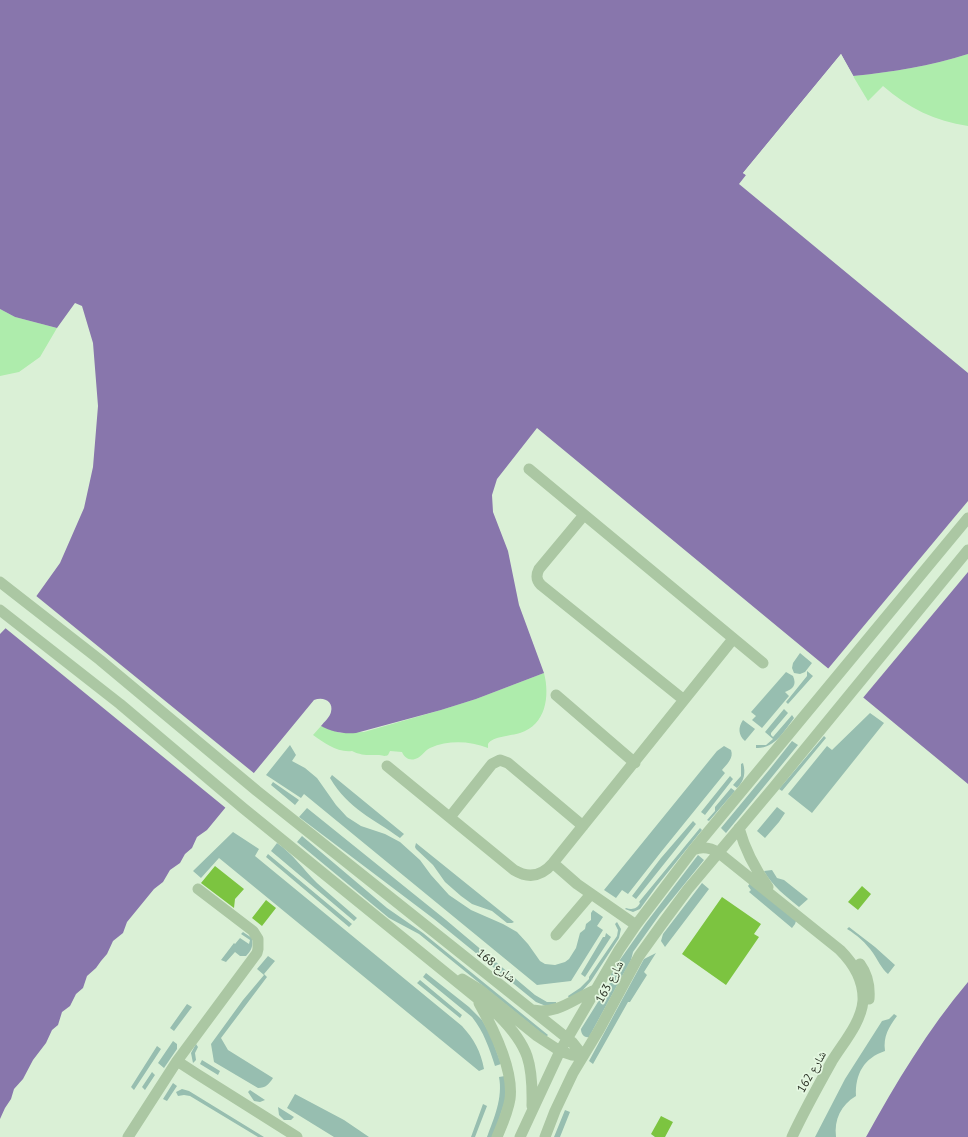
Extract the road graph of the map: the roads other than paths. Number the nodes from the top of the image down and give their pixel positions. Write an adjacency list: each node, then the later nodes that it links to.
1 (529, 469): 2 (street)
2 (584, 515): 7 (street); 10 (street)
3 (968, 518): 16 (street, شارع 163)
4 (968, 550): 15 (street, شارع 163)
5 (0, 583): 27 (street, شارع 168)
6 (0, 610): 24 (street)
7 (733, 639): 8 (street); 10 (street)
8 (762, 663)
9 (556, 695): 11 (street)
10 (684, 700): 11 (street)
11 (635, 763): 14 (street)
12 (387, 766): 13 (street)
13 (450, 817): 14 (street); 18 (street)
14 (583, 826): 18 (street)
15 (739, 828): 17 (street, شارع 163); 21 (street, شارع 162)
16 (693, 850): 17 (street, شارع 162); 22 (street, شارع 163)
17 (719, 853): 21 (street, شارع 162); 30 (street, شارع 163)
18 (553, 864): 20 (street)
19 (198, 889): 31 (street)
20 (591, 894): 22 (street); 23 (street)
21 (777, 899): 38 (street, شارع 162)
22 (636, 925): 25 (street, شارع 163)
23 (556, 936)
24 (440, 969): 26 (street); 29 (street)
25 (595, 990): 27 (street, شارع 163); 28 (street, شارع 163)
26 (477, 999): 32 (street); 35 (street)
27 (531, 1010): 28 (street, شارع 168)
28 (567, 1038): 29 (street, شارع 163); 30 (street, شارع 168)
29 (560, 1051): 30 (street); 32 (street, شارع 163)
30 (583, 1056): 37 (street, شارع 163)
31 (177, 1061): 33 (street); 34 (street)
32 (532, 1109): 36 (street, شارع 163)
33 (128, 1137)
34 (298, 1137)
35 (497, 1137)
36 (520, 1137)
37 (545, 1137)
38 (792, 1137)

